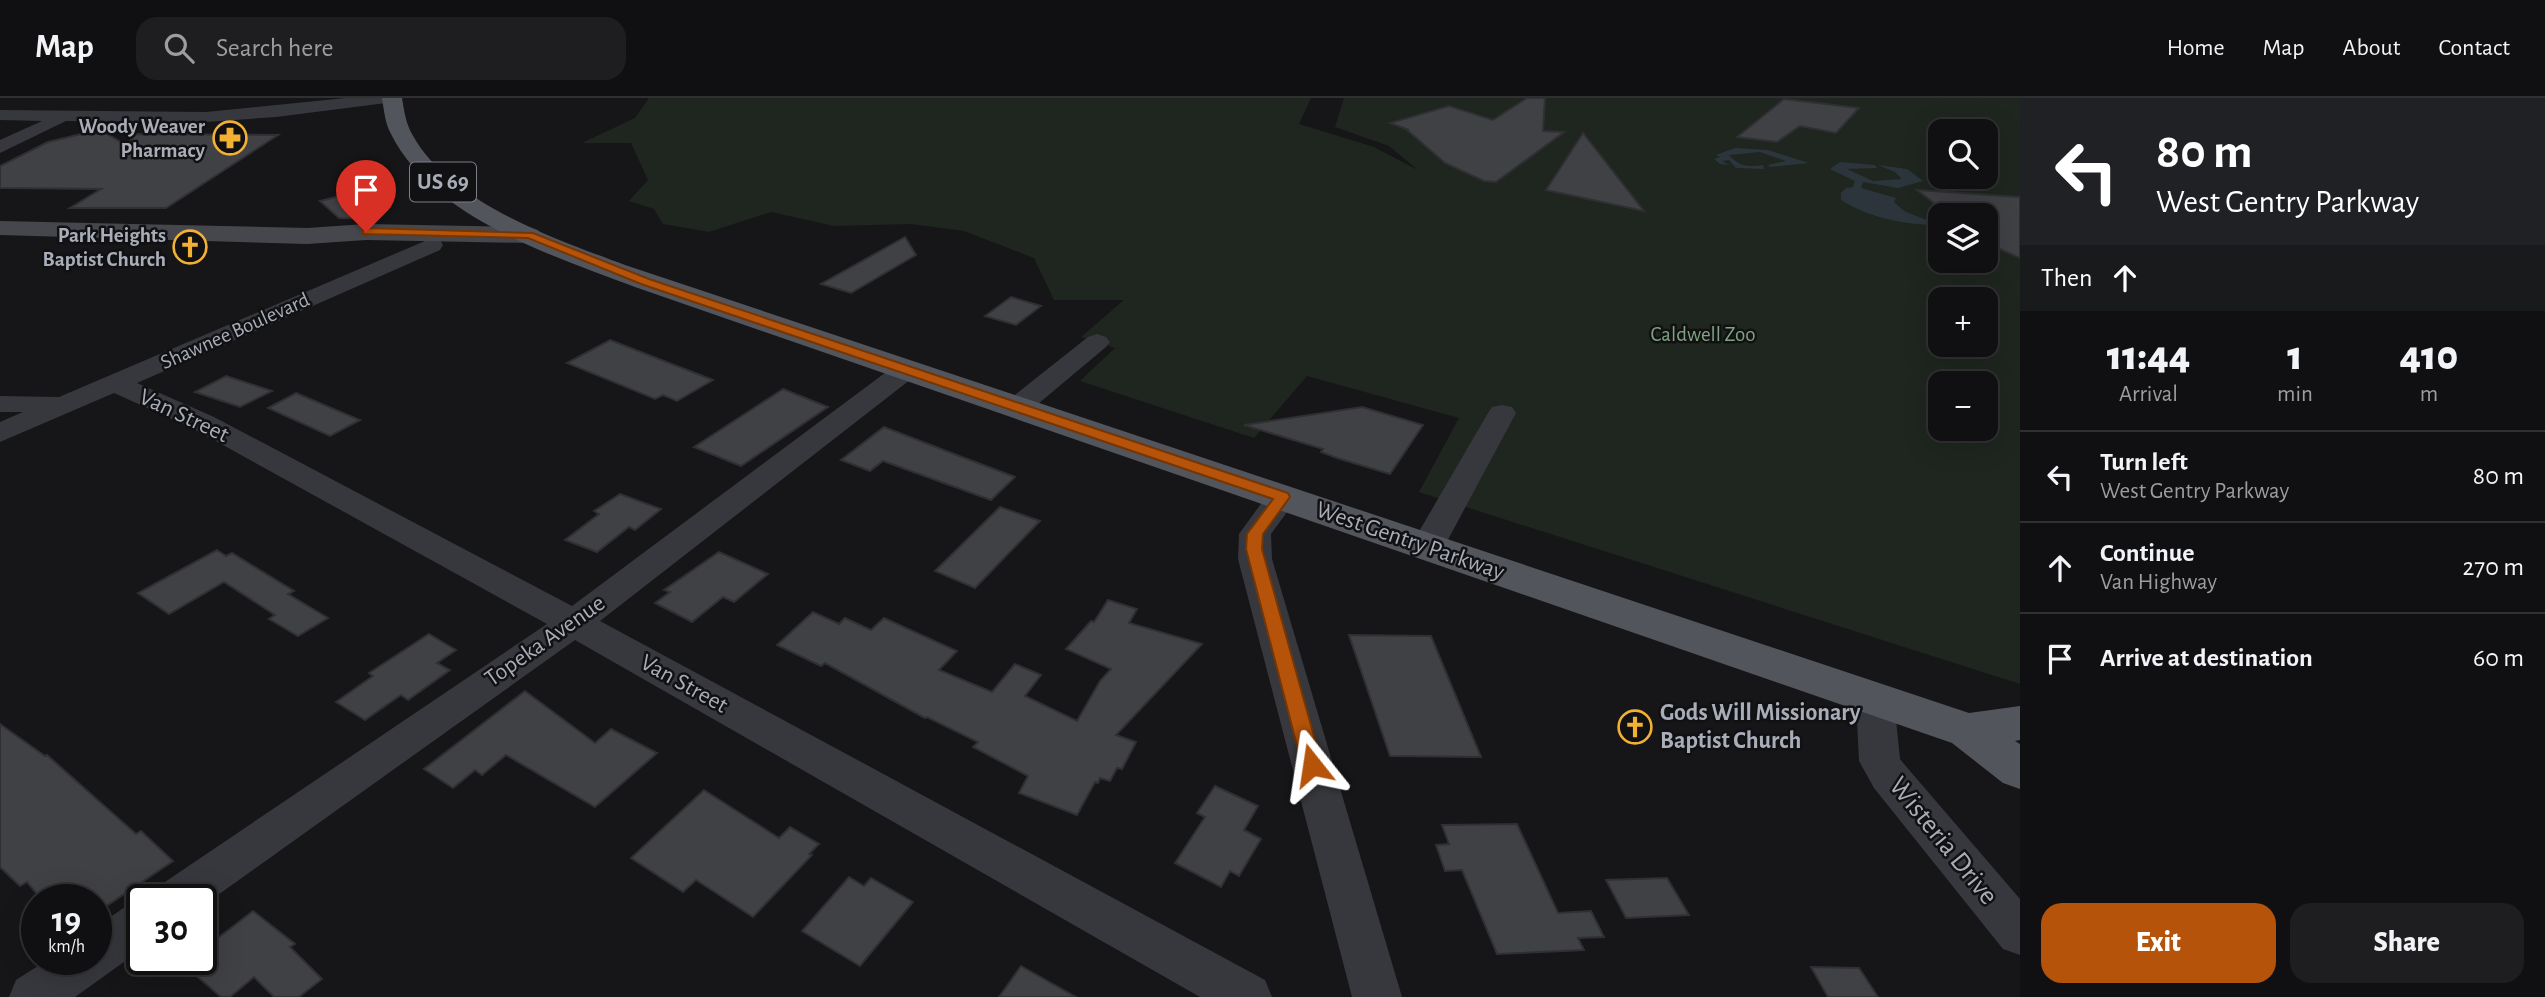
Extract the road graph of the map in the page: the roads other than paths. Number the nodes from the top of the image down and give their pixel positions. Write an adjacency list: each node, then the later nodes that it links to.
1 (104, 98): 5 (street)
2 (386, 98): 5 (street)
3 (392, 98): 9 (main road, West Gentry Parkway / US 69)
4 (0, 115): 5 (street)
5 (65, 116): 6 (street)
6 (0, 147)
7 (0, 229): 8 (main road)
8 (332, 236): 9 (main road); 10 (main road)
9 (543, 242): 10 (main road); 12 (main road, West Gentry Parkway / US 69)
10 (432, 245): 13 (street, Shawnee Boulevard)
11 (1097, 342): 16 (street)
12 (906, 370): 16 (main road, West Gentry Parkway / US 69); 21 (street, Topeka Avenue)
13 (114, 383): 15 (street, Shawnee Boulevard); 21 (street, Van Street)
14 (0, 404): 15 (street)
15 (66, 404): 18 (street, Shawnee Boulevard)
16 (1016, 408): 19 (main road, West Gentry Parkway / US 69)
17 (1502, 413): 20 (street)
18 (0, 433)
19 (1282, 497): 20 (main road, West Gentry Parkway / US 69); 31 (street)
20 (1427, 547): 22 (main road, West Gentry Parkway / US 69)
21 (574, 623): 26 (street, Topeka Avenue); 30 (street, Van Street)
22 (1875, 700): 24 (main road, West Gentry Parkway / US 69); 27 (street, Wisteria Drive)
23 (2020, 723): 24 (main road, West Gentry Parkway / US 69)
24 (1968, 731): 25 (main road, West Gentry Parkway / US 69)
25 (2020, 770)
26 (198, 884)
27 (2020, 934)
28 (66, 975): 29 (street)
29 (34, 997)
30 (1247, 997)
31 (1377, 997)

